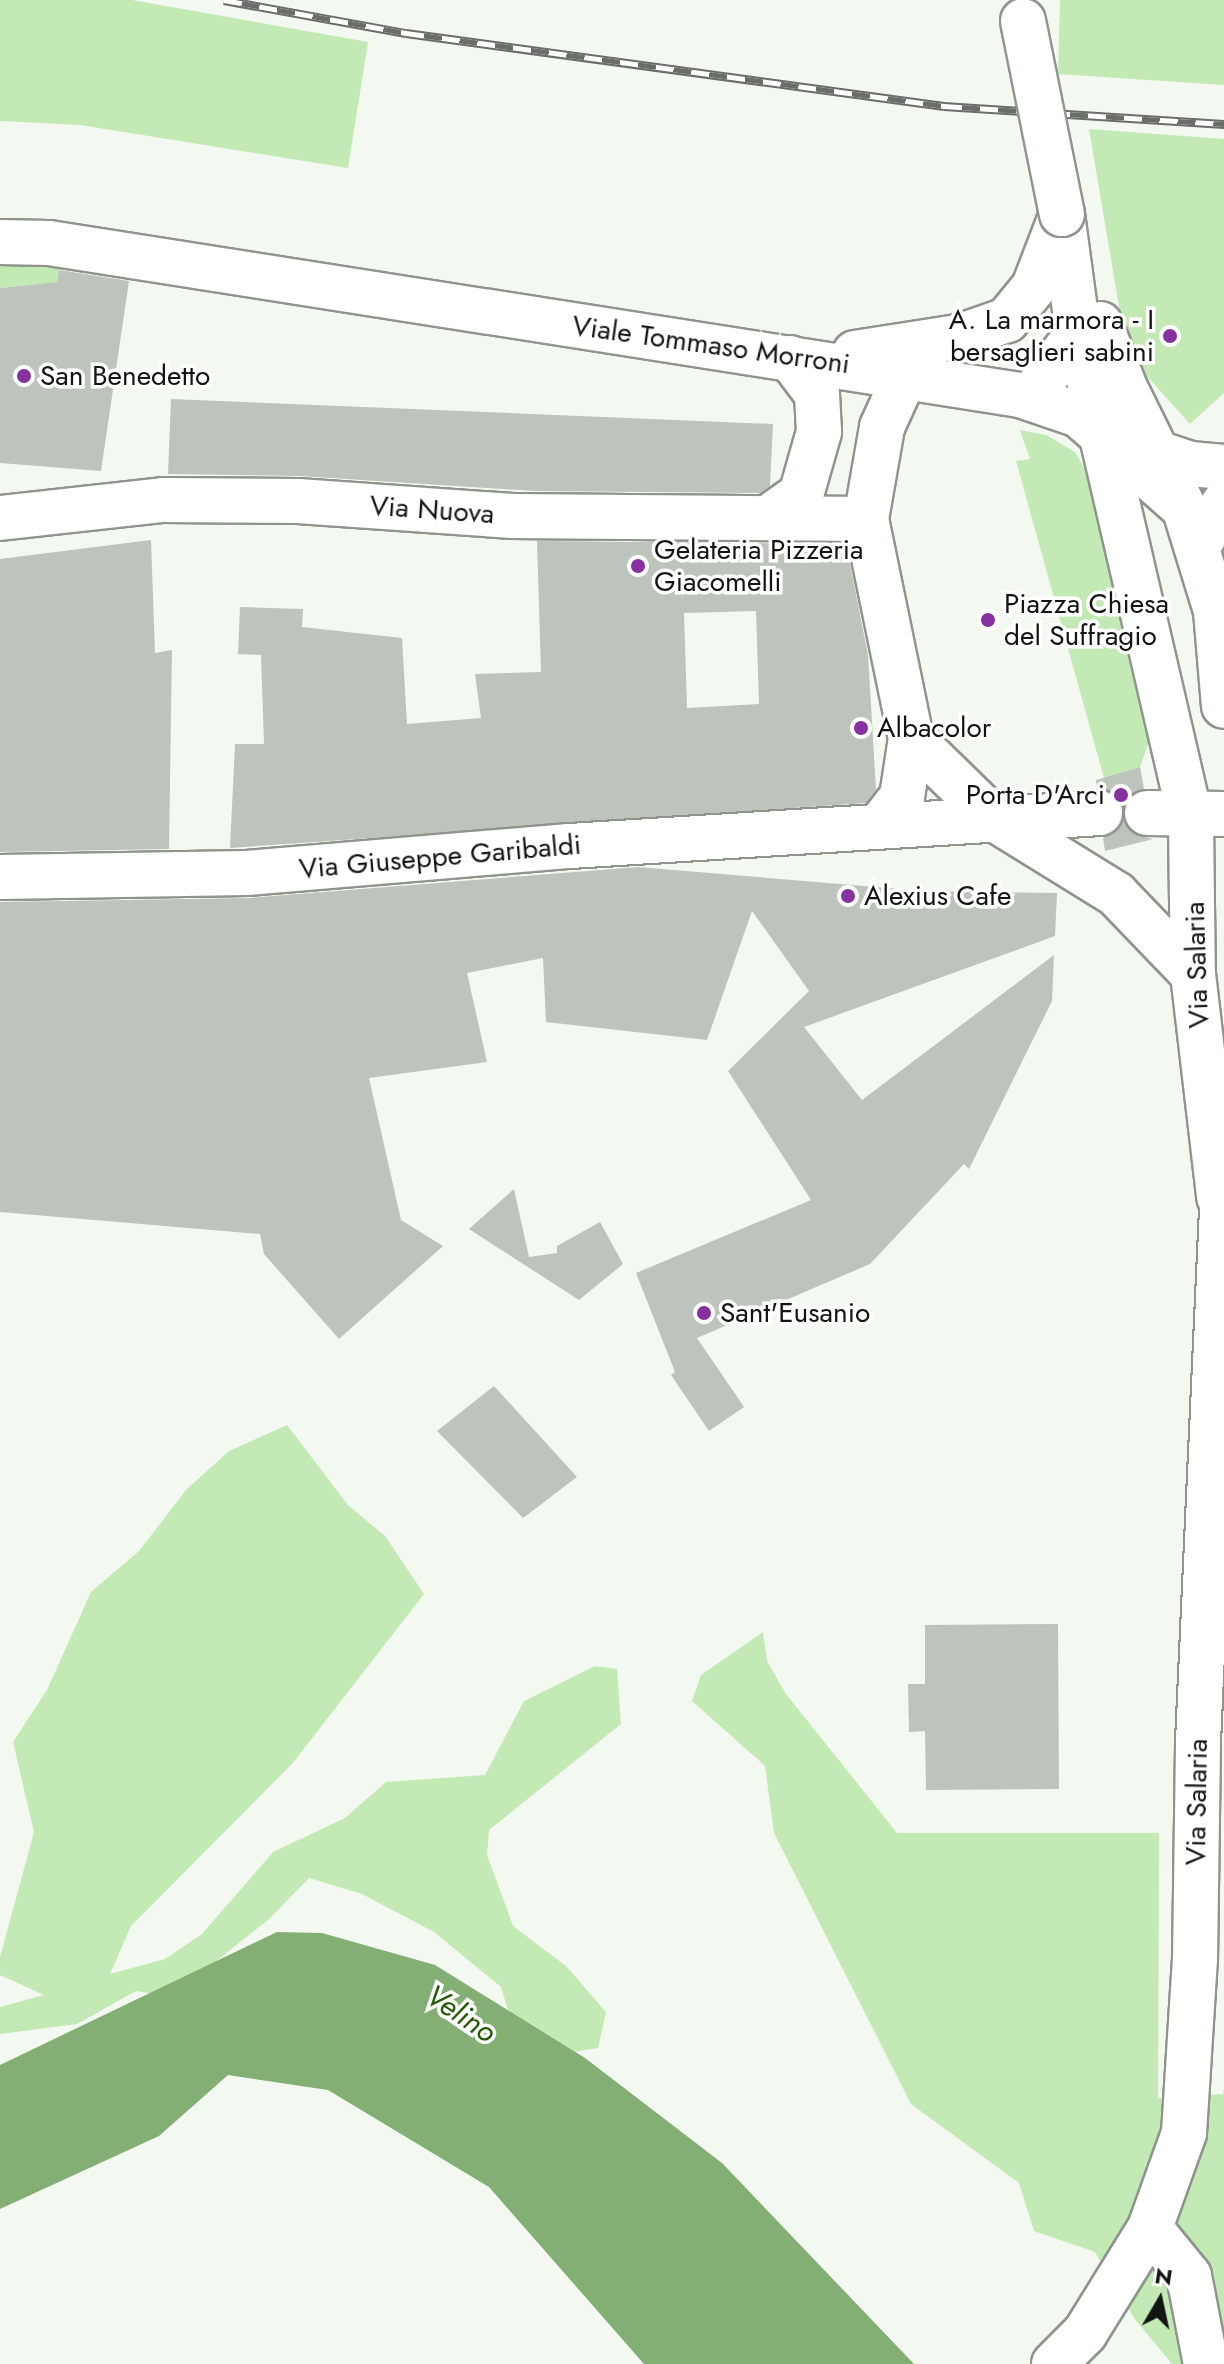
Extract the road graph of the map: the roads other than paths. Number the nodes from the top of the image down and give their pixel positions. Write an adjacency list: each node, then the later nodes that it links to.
1 (1022, 7): 2 (street, bridge)
2 (1062, 214): 4 (street, Via Salaria); 5 (street); 9 (street)
3 (0, 242): 5 (street, Viale Tommaso Morroni)
4 (1078, 333): 7 (street); 8 (street, Via Salaria)
5 (802, 359): 6 (street, Viale Tommaso Morroni); 11 (street)
6 (906, 374): 7 (street, Viale Tommaso Morroni); 13 (street)
7 (1030, 398): 8 (street, Viale Tommaso Morroni)
8 (1102, 435): 14 (street, Viale Tommaso Morroni); 19 (street, Via Salaria)
9 (1157, 453): 10 (street); 14 (street)
10 (1224, 467)
11 (769, 517): 12 (street, Via Nuova); 13 (street, Via Nuova)
12 (0, 518)
13 (866, 519): 16 (street)
14 (1202, 520): 15 (street)
15 (1223, 687)
16 (911, 738): 20 (street); 21 (street)
17 (1100, 813): 20 (street, Via Giuseppe Garibaldi)
18 (1147, 813): 19 (street)
19 (1213, 815): 23 (street, Via Salaria)
20 (993, 818): 21 (street, Via Giuseppe Garibaldi); 23 (street)
21 (880, 825): 22 (street, Via Giuseppe Garibaldi)
22 (0, 877)
23 (1193, 974): 24 (street, Via Salaria)
24 (1222, 1185): 25 (street, Via Salaria)
25 (1150, 2228): 26 (street, Via Salaria); 27 (street)
26 (1054, 2364)
27 (1206, 2364)

